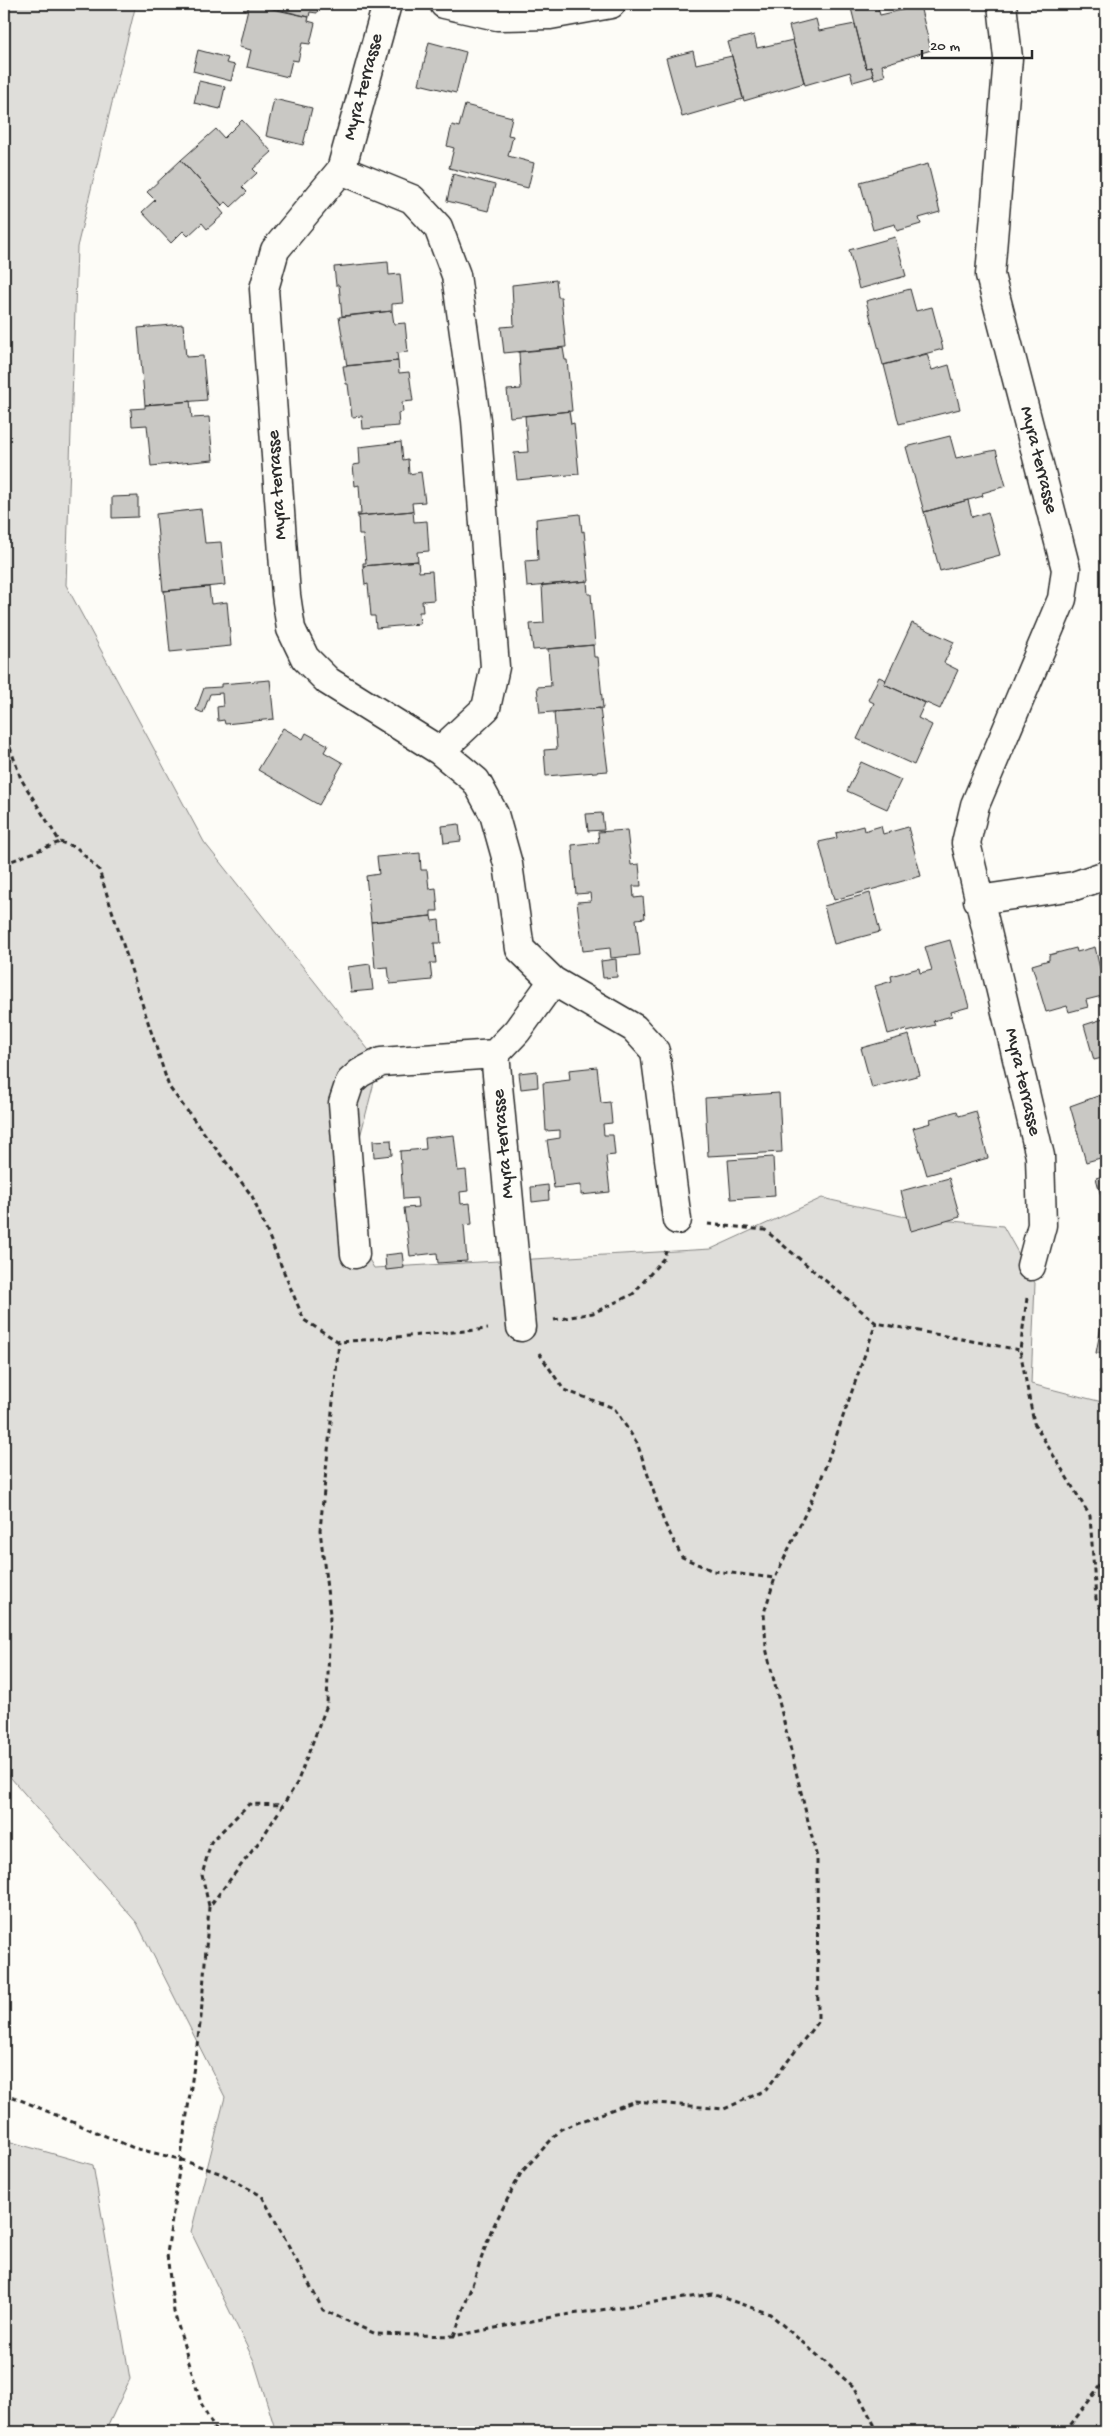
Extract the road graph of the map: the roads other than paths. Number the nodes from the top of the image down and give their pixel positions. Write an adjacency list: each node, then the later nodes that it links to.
1 (387, 4): 5 (street, Myra terrasse)
2 (444, 4): 3 (street)
3 (611, 4)
4 (1002, 4): 8 (street, Myra terrasse)
5 (341, 170): 6 (street); 6 (street, Myra terrasse)
6 (440, 751): 9 (street, Myra terrasse)
7 (1106, 875): 8 (street)
8 (978, 900): 13 (street, Myra terrasse)
9 (553, 981): 10 (street); 11 (street, Myra terrasse)
10 (495, 1054): 12 (street); 14 (street, Myra terrasse)
11 (677, 1220)
12 (355, 1254)
13 (1031, 1266)
14 (521, 1327)

